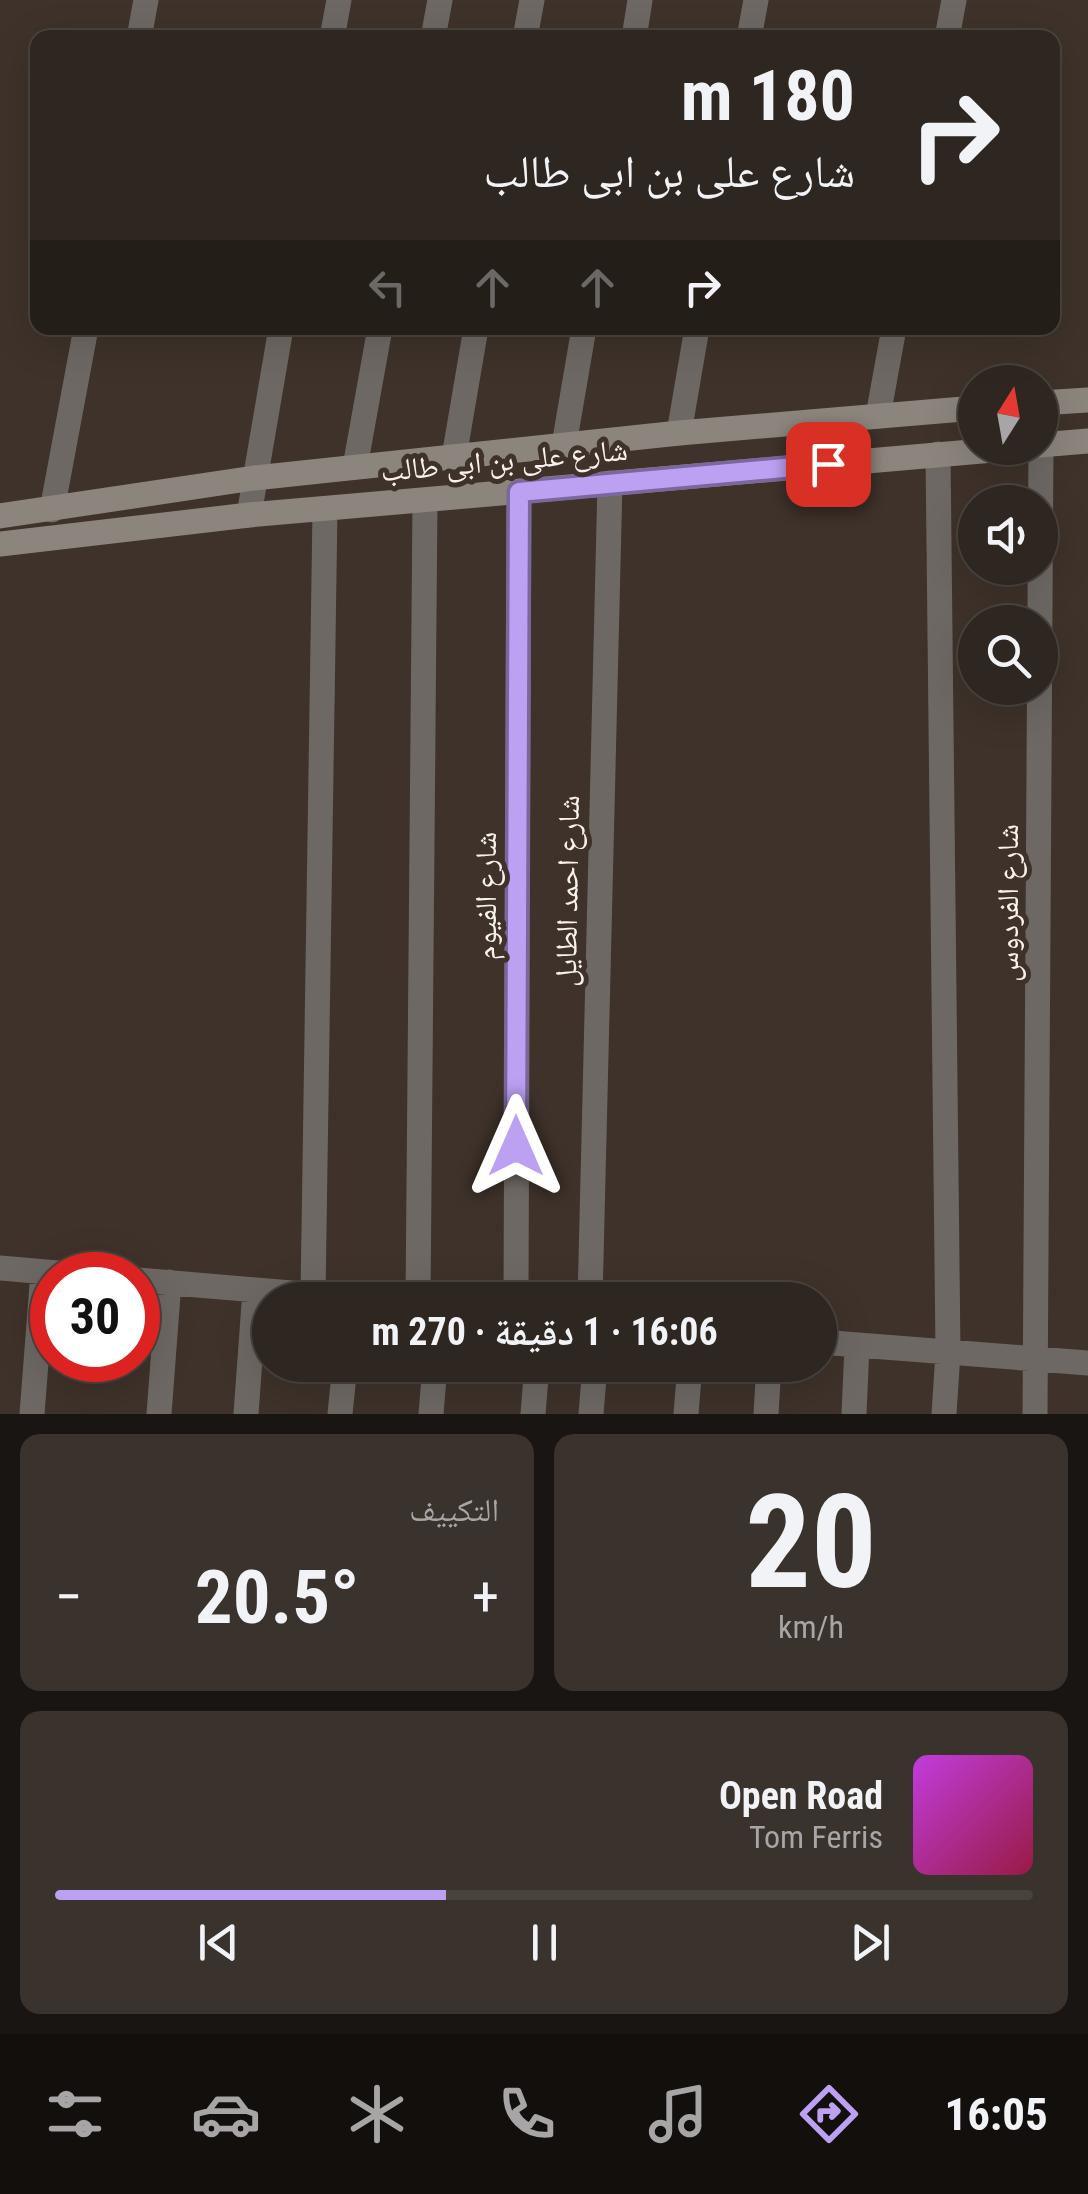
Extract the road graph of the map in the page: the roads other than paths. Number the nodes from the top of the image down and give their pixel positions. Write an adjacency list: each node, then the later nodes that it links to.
1 (146, 0): 8 (street)
2 (339, 0): 9 (street)
3 (440, 0): 10 (street)
4 (532, 0): 11 (street)
5 (640, 0): 12 (street)
6 (756, 0): 13 (street)
7 (954, 0): 14 (street)
8 (140, 30)
9 (333, 30)
10 (435, 30)
11 (526, 30)
12 (635, 30)
13 (750, 30)
14 (948, 30)
15 (85, 335): 39 (street)
16 (280, 335): 35 (street)
17 (379, 335): 34 (street)
18 (475, 335): 32 (street)
19 (583, 335): 29 (street)
20 (696, 335): 26 (street)
21 (893, 335): 25 (street)
22 (1088, 400): 23 (street)
23 (1058, 402)
24 (958, 409): 25 (street, شارع على بن ابى طالب)
25 (878, 416): 26 (street, شارع على بن ابى طالب)
26 (678, 433): 29 (street, شارع على بن ابى طالب)
27 (1088, 441): 28 (street)
28 (1058, 444)
29 (564, 445): 32 (street, شارع على بن ابى طالب)
30 (958, 452): 31 (street, شارع على بن ابى طالب)
31 (938, 454): 36 (street, شارع على بن ابى طالب); 56 (street)
32 (454, 457): 34 (street, شارع على بن ابى طالب)
33 (1041, 465): 57 (street, شارع الفردوس)
34 (355, 467): 35 (street, شارع على بن ابى طالب)
35 (254, 478): 39 (street, شارع على بن ابى طالب); 41 (street)
36 (610, 483): 37 (street, شارع على بن ابى طالب); 51 (street, شارع احمد الطايل)
37 (519, 492): 38 (street, شارع على بن ابى طالب); 50 (street, شارع الفيوم)
38 (425, 501): 40 (street, شارع على بن ابى طالب); 49 (street)
39 (52, 510): 42 (street, شارع على بن ابى طالب)
40 (325, 510): 41 (street, شارع على بن ابى طالب); 48 (street)
41 (249, 515): 43 (street, شارع على بن ابى طالب)
42 (0, 516)
43 (0, 544)
44 (0, 1268): 45 (street)
45 (30, 1271)
46 (160, 1281): 47 (street)
47 (169, 1282): 52 (street); 67 (street)
48 (314, 1282)
49 (418, 1282)
50 (516, 1282)
51 (590, 1282)
52 (252, 1290)
53 (252, 1331): 68 (street)
54 (837, 1343): 55 (street)
55 (857, 1345): 56 (street); 75 (street)
56 (948, 1353): 57 (street); 76 (street)
57 (1038, 1360): 58 (street); 77 (street, شارع الفردوس)
58 (1088, 1362)
59 (34, 1382): 66 (street)
60 (343, 1382): 69 (street)
61 (434, 1382): 70 (street)
62 (536, 1382): 71 (street)
63 (594, 1382): 72 (street)
64 (689, 1382): 73 (street)
65 (769, 1382): 74 (street)
66 (32, 1414)
67 (159, 1414)
68 (246, 1414)
69 (340, 1414)
70 (431, 1414)
71 (532, 1414)
72 (591, 1414)
73 (686, 1414)
74 (766, 1414)
75 (854, 1414)
76 (944, 1414)
77 (1035, 1414)

